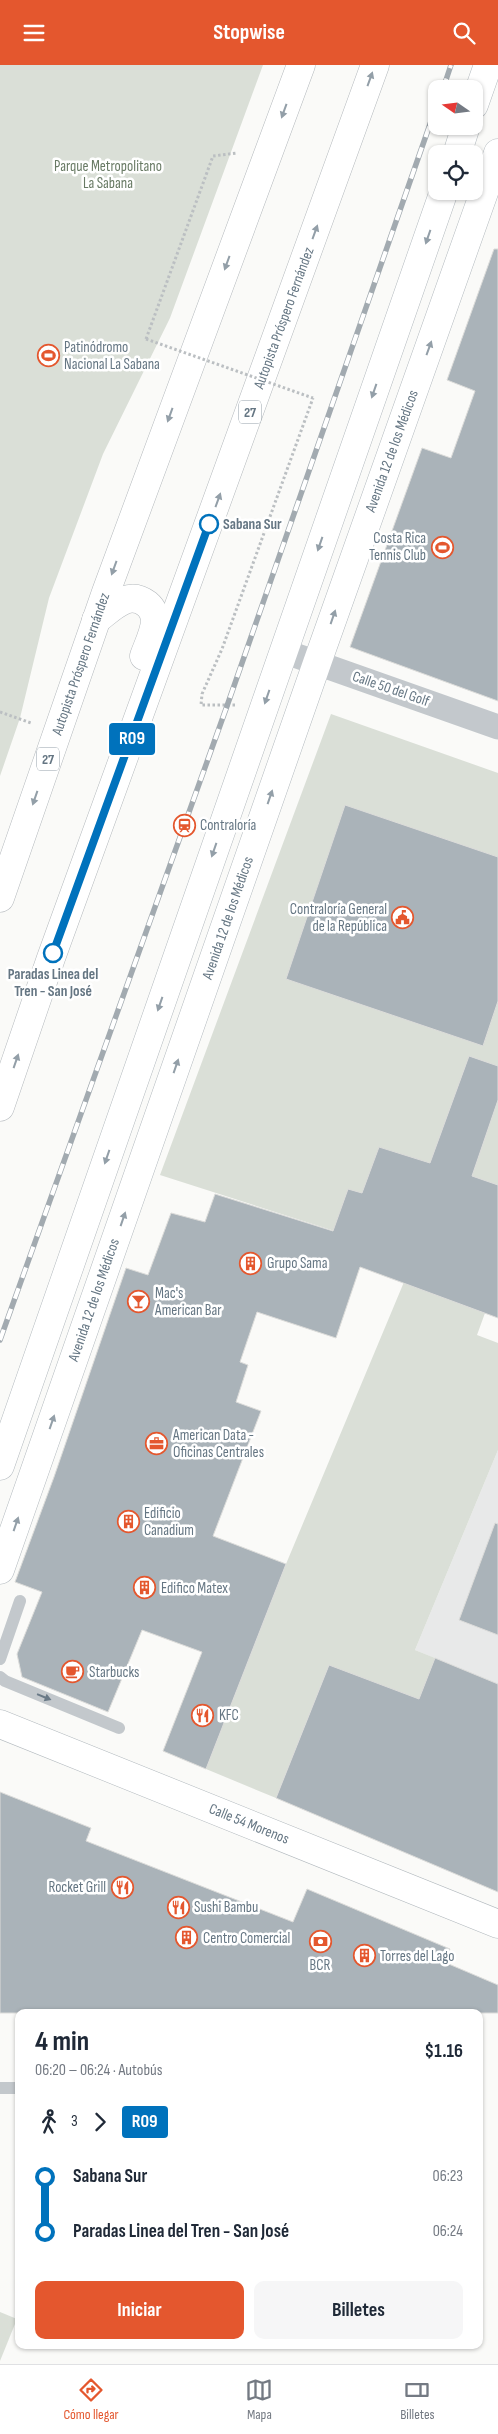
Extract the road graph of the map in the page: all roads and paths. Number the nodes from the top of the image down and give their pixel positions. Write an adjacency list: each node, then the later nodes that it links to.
1 (301, 65): 8 (main road, Autopista Próspero Fernández / 27, one-way to 8)
2 (375, 65): 15 (main road, Autopista Próspero Fernández / 27, one-way to 2)
3 (488, 65): 4 (main road)
4 (483, 80)
5 (237, 153): 11 (path, bridge)
6 (498, 153): 10 (main road, Avenida 12 de los Médicos, one-way to 6)
7 (441, 200): 9 (main road, one-way to 9)
8 (96, 619): 15 (main road); 16 (main road, Autopista Próspero Fernández / 27, one-way to 16)
9 (283, 651): 10 (street, Calle 50 del Golf); 11 (main road, one-way to 11)
10 (317, 663): 14 (street, Calle 50 del Golf); 19 (main road, Avenida 12 de los Médicos, one-way to 10)
11 (265, 702): 18 (main road, one-way to 18)
12 (0, 712): 13 (path)
13 (31, 723)
14 (498, 727)
15 (124, 760): 17 (main road, Autopista Próspero Fernández / 27, one-way to 15)
16 (0, 898)
17 (0, 1107)
18 (0, 1466)
19 (0, 1570)
20 (20, 1601): 21 (lane)
21 (0, 1659)
22 (0, 1677): 24 (lane, one-way to 24)
23 (0, 1725): 25 (main road, Calle 54 Morenos)
24 (119, 1728)
25 (498, 1924)
26 (0, 2089): 27 (lane)
27 (15, 2089)

